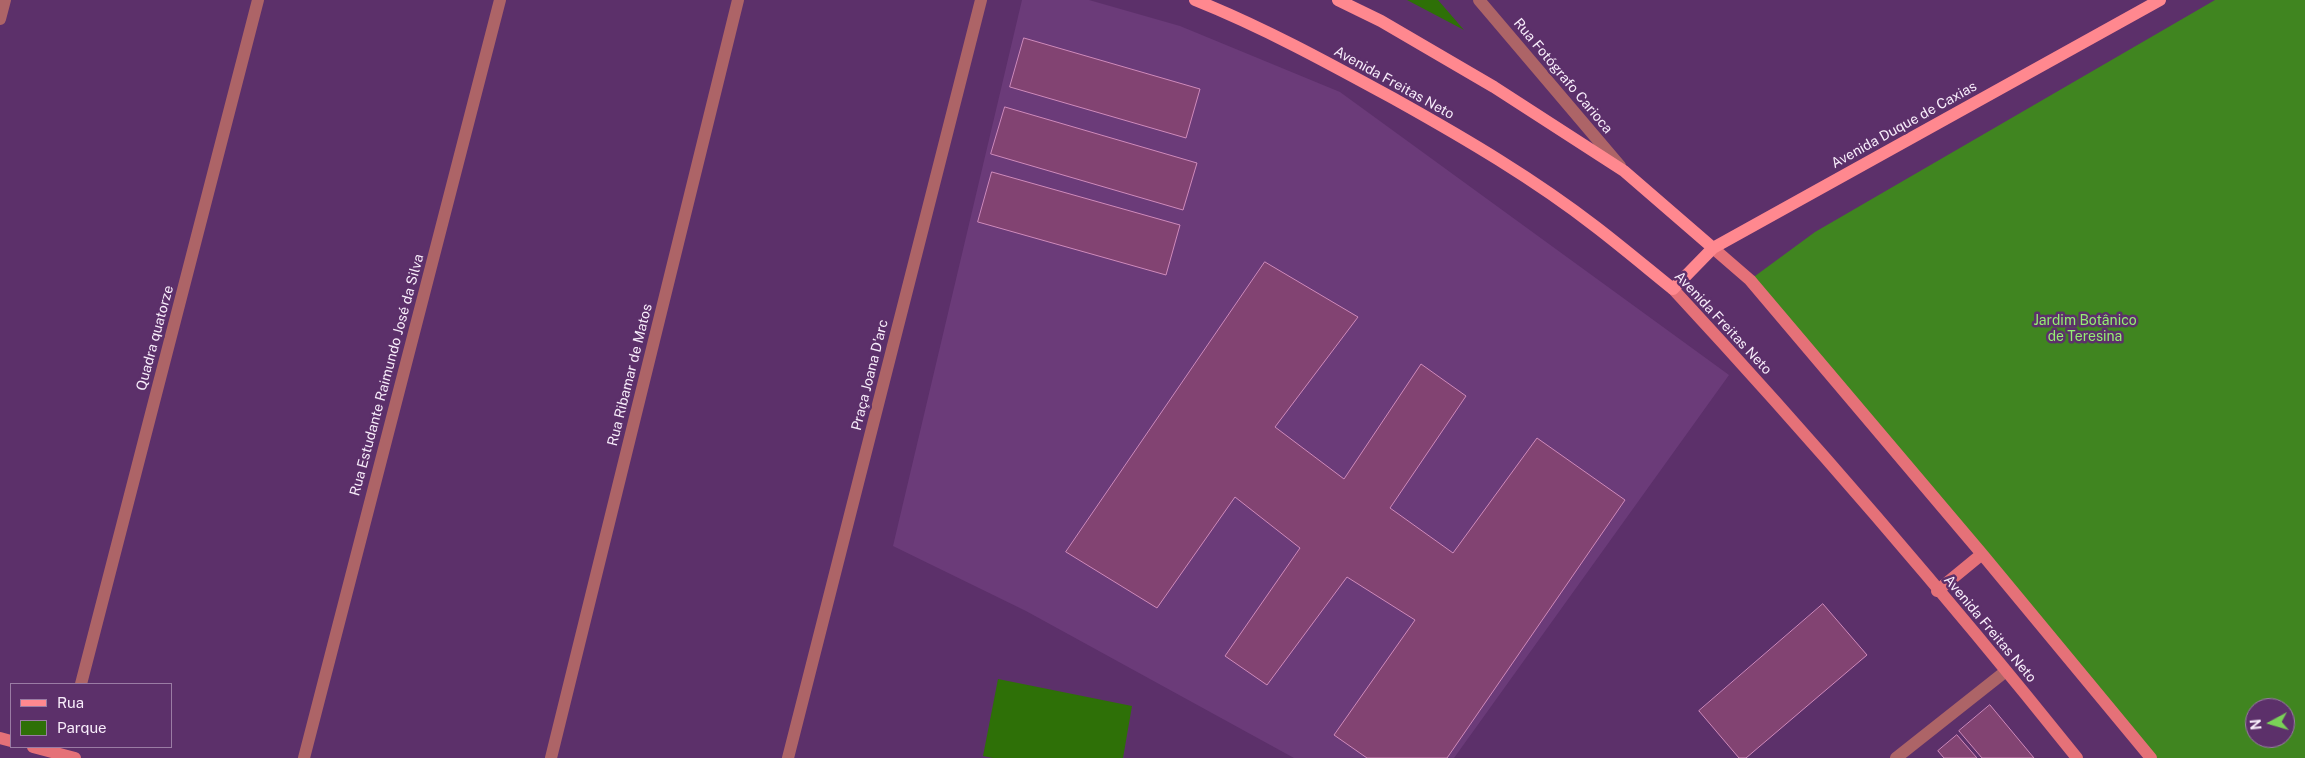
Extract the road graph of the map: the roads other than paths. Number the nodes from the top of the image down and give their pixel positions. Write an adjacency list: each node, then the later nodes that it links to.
1 (5, 0): 10 (street)
2 (258, 0): 17 (street, Quadra quatorze)
3 (500, 0): 20 (street, Rua Estudante Raimundo José da Silva)
4 (738, 0): 21 (street, Rua Ribamar de Matos)
5 (981, 0): 22 (street, Praça Joana D'arc)
6 (1194, 0): 13 (main road, Avenida Freitas Neto)
7 (1338, 0): 11 (main road)
8 (1479, 0): 11 (street, Rua Fotógrafo Carioca)
9 (2160, 0): 12 (main road, Avenida Duque de Caxias)
10 (0, 20)
11 (1624, 171): 12 (main road)
12 (1712, 248): 13 (main road, Avenida Duque de Caxias); 14 (main road)
13 (1673, 289): 15 (main road, Avenida Freitas Neto)
14 (1982, 554): 15 (main road); 25 (main road)
15 (1938, 591): 16 (main road, Avenida Freitas Neto)
16 (2006, 671): 23 (street); 24 (main road, Avenida Freitas Neto)
17 (81, 683)
18 (38, 748): 19 (main road)
19 (66, 754)
20 (304, 758)
21 (551, 758)
22 (788, 758)
23 (1896, 758)
24 (2077, 758)
25 (2151, 758)

